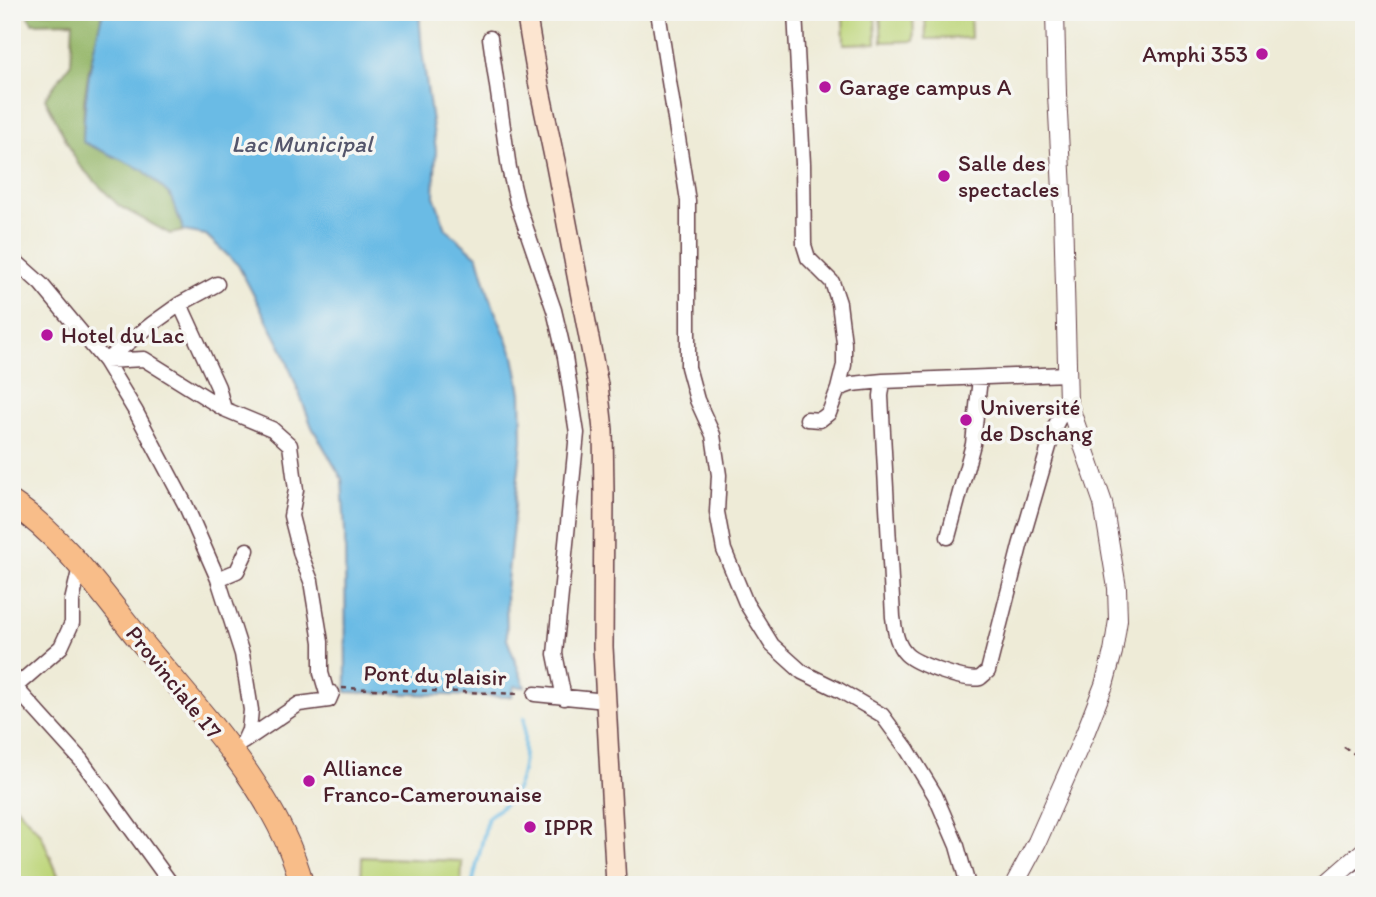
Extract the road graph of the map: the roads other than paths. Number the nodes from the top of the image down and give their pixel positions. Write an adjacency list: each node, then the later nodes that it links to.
1 (526, 12): 24 (main road)
2 (658, 12): 31 (street)
3 (795, 12): 13 (street)
4 (1055, 12): 10 (street)
5 (490, 38): 23 (street)
6 (12, 258): 9 (street)
7 (217, 284): 8 (street)
8 (180, 304): 9 (street); 15 (street)
9 (106, 361): 15 (street); 21 (street)
10 (1068, 374): 11 (street); 14 (street)
11 (980, 377): 12 (street); 18 (street)
12 (883, 381): 13 (street); 14 (street)
13 (838, 389): 16 (street)
14 (1068, 402): 32 (street)
15 (224, 409): 25 (street)
16 (807, 418)
17 (12, 503): 20 (main road, Provinciale 17)
18 (948, 537)
19 (247, 550): 21 (street)
20 (80, 567): 25 (main road, Provinciale 17); 28 (street)
21 (218, 579): 25 (street)
22 (535, 694): 23 (street)
23 (564, 698): 24 (street)
24 (606, 701): 30 (main road)
25 (237, 746): 29 (main road, Provinciale 17)
26 (1364, 851): 33 (street)
27 (1364, 877): 34 (street)
28 (172, 885)
29 (302, 885)
30 (616, 885)
31 (968, 885)
32 (1014, 885)
33 (1325, 885)
34 (1353, 885)

